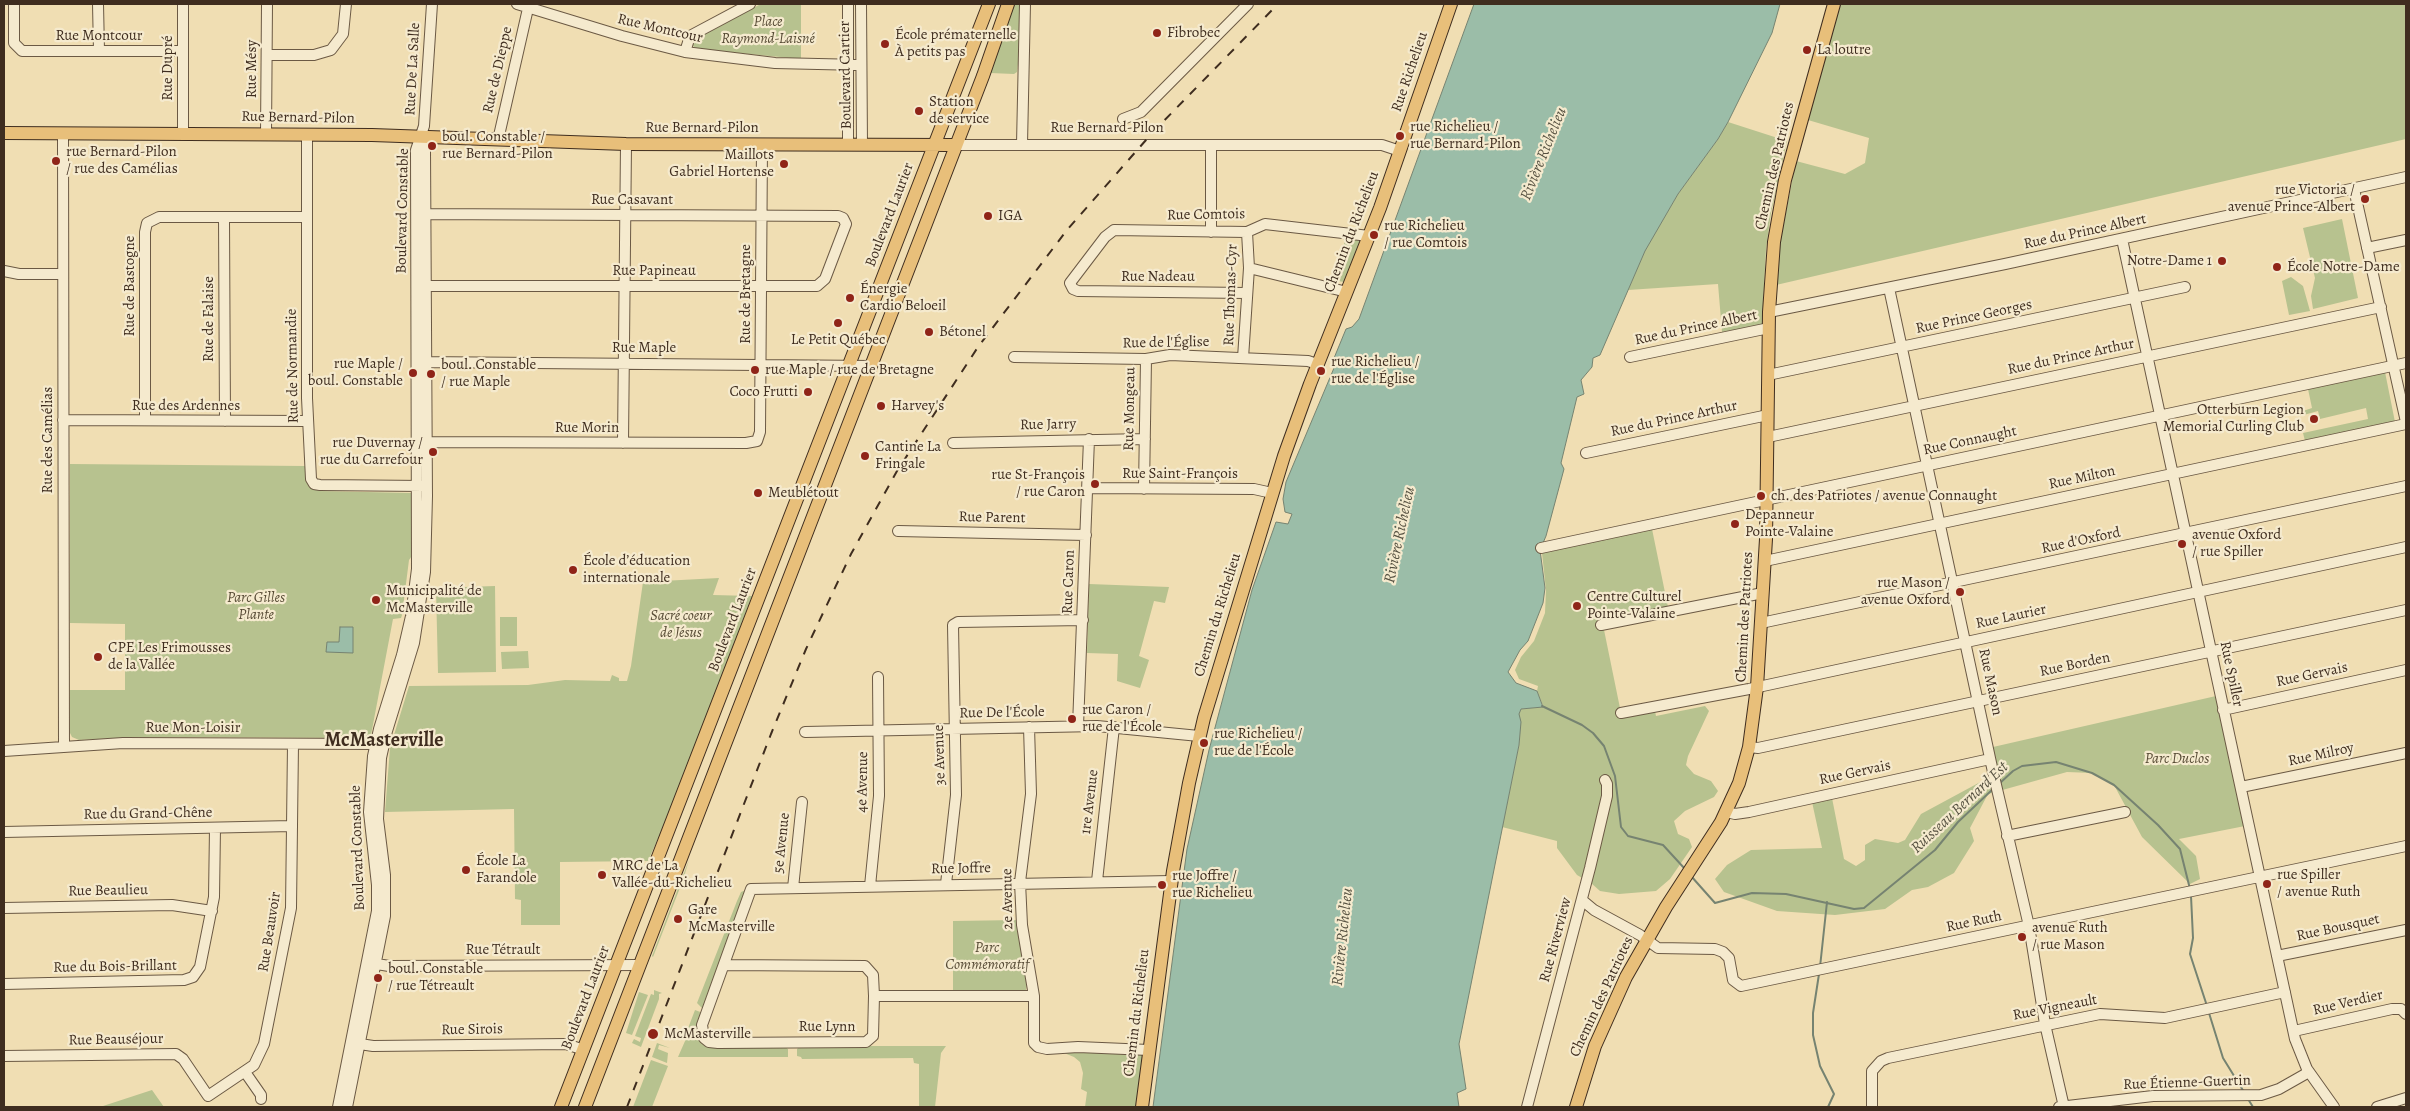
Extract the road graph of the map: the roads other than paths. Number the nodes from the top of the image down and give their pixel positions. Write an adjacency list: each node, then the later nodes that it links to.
1 (14, 4): 18 (street, Rue Montcour)
2 (98, 4): 18 (street)
3 (183, 4): 19 (street, Rue Dupré)
4 (267, 4): 21 (street, Rue Mésy)
5 (346, 4): 21 (street)
6 (432, 4): 30 (street, Rue De La Salle)
7 (517, 4): 17 (street, Rue Montcour)
8 (750, 4): 20 (street)
9 (848, 4): 22 (street, Boulevard Cartier)
10 (861, 4): 23 (street, Boulevard Cartier)
11 (989, 4): 37 (main road, Boulevard Laurier)
12 (1008, 4): 38 (main road)
13 (1025, 4): 33 (street)
14 (1248, 4): 24 (street)
15 (1451, 4): 40 (main road, Rue Richelieu)
16 (1834, 4): 68 (main road, Chemin des Patriotes)
17 (529, 5): 20 (street, Rue Montcour); 31 (street, Rue de Dieppe)
18 (98, 51): 19 (street, Rue Montcour)
19 (183, 51): 27 (street, Rue Dupré)
20 (685, 52): 22 (street, Rue Montcour)
21 (267, 55): 28 (street, Rue Mésy)
22 (848, 65): 23 (street, Rue Montcour); 35 (street, Boulevard Cartier)
23 (861, 66): 36 (street, Boulevard Cartier)
24 (1123, 119)
25 (4, 133): 26 (main road, Rue Bernard-Pilon)
26 (63, 133): 27 (main road, Rue Bernard-Pilon); 57 (street, Rue des Camélias)
27 (183, 133): 28 (main road, Rue Bernard-Pilon)
28 (266, 134): 29 (main road, Rue Bernard-Pilon)
29 (307, 134): 30 (main road, Rue Bernard-Pilon); 47 (street, Rue de Normandie)
30 (422, 136): 31 (main road, Rue Bernard-Pilon); 43 (street, Boulevard Constable)
31 (498, 140): 32 (main road, Rue Bernard-Pilon)
32 (626, 144): 34 (main road, Rue Bernard-Pilon); 44 (street)
33 (1022, 144): 38 (street, Rue Bernard-Pilon); 39 (street, Rue Bernard-Pilon)
34 (762, 145): 35 (main road, Rue Bernard-Pilon); 45 (street, Rue de Bretagne)
35 (848, 145): 36 (main road, Rue Bernard-Pilon)
36 (862, 145): 37 (main road, Rue Bernard-Pilon)
37 (935, 145): 38 (main road, Rue Bernard-Pilon); 81 (main road, Boulevard Laurier)
38 (955, 145): 82 (main road)
39 (1211, 145): 40 (street, Rue Bernard-Pilon); 49 (street)
40 (1400, 151): 51 (main road, Chemin du Richelieu)
41 (2406, 177): 42 (street, Rue du Prince Albert)
42 (2354, 189): 52 (street, Rue du Prince Albert); 54 (street)
43 (421, 214): 44 (street, Rue Casavant); 58 (street, Boulevard Constable)
44 (625, 215): 45 (street, Rue Casavant); 59 (street)
45 (762, 216): 48 (street, Rue Casavant); 60 (street, Rue de Bretagne)
46 (224, 217): 47 (street, Rue de Bastogne); 89 (street, Rue de Bastogne); 90 (street, Rue de Falaise)
47 (306, 218): 91 (street, Rue de Normandie)
48 (845, 220): 60 (street, Rue Papineau)
49 (1212, 232): 50 (street, Rue Comtois); 61 (street, Rue Comtois)
50 (1247, 232): 51 (street, Rue Comtois); 55 (street, Rue Thomas-Cyr)
51 (1369, 236): 64 (main road, Chemin du Richelieu)
52 (2122, 239): 63 (street, Rue du Prince Albert); 66 (street, Rue Spiller)
53 (2406, 240): 54 (street)
54 (2367, 248): 67 (street)
55 (1249, 268): 64 (street); 65 (street, Rue Thomas-Cyr)
56 (4, 271): 57 (street)
57 (63, 274): 88 (street, Rue des Camélias)
58 (421, 286): 59 (street, Rue Papineau); 76 (street, Boulevard Constable)
59 (625, 286): 60 (street, Rue Papineau); 77 (street)
60 (761, 286): 79 (street, Rue de Bretagne)
61 (1071, 287): 65 (street, Rue Nadeau)
62 (2185, 287): 66 (street, Rue Prince Georges)
63 (1889, 288): 68 (street, Rue du Prince Albert); 70 (street, Rue Mason)
64 (1347, 292): 80 (main road, Chemin du Richelieu)
65 (1246, 293): 74 (street, Rue Thomas-Cyr)
66 (2135, 298): 70 (street, Rue Prince Georges); 71 (street, Rue Spiller)
67 (2381, 307): 71 (street, Rue du Prince Arthur); 83 (street)
68 (1769, 312): 69 (main road, Chemin des Patriotes)
69 (1769, 328): 73 (street, Rue du Prince Albert); 84 (main road, Chemin des Patriotes)
70 (1902, 347): 84 (street, Rue Prince Georges); 85 (street, Rue Mason)
71 (2147, 356): 85 (street, Rue du Prince Arthur); 87 (street, Rue Spiller)
72 (1014, 357): 75 (street, Rue de l'Église)
73 (1630, 357)
74 (1243, 358): 75 (street, Rue de l'Église); 80 (street, Rue de l'Église)
75 (1146, 359): 95 (street, Rue Mongeau)
76 (422, 362): 77 (street, Rue Maple); 97 (street, Boulevard Constable)
77 (624, 363): 79 (street, Rue Maple); 98 (street)
78 (2406, 363): 83 (street, Rue Connaught)
79 (761, 364): 81 (street, Rue Maple); 96 (street, Rue de Bretagne)
80 (1318, 364): 107 (main road, Chemin du Richelieu)
81 (849, 365): 82 (street, Rue Maple); 172 (main road, Boulevard Laurier)
82 (871, 366): 173 (main road)
83 (2394, 366): 87 (street, Rue Connaught); 92 (street)
84 (1768, 375): 86 (main road, Chemin des Patriotes)
85 (1915, 406): 93 (street, Rue du Prince Arthur); 101 (street, Rue Mason)
86 (1768, 415): 93 (main road, Chemin des Patriotes); 100 (street, Rue du Prince Arthur)
87 (2160, 416): 101 (street, Rue Connaught); 102 (street, Rue Spiller)
88 (63, 420): 89 (street, Rue des Ardennes); 140 (street, Rue des Camélias)
89 (145, 420): 90 (street, Rue des Ardennes)
90 (224, 421): 91 (street, Rue des Ardennes)
91 (308, 421): 103 (street, Rue de Normandie)
92 (2406, 423): 102 (street, Rue Milton)
93 (1768, 437): 108 (main road, Chemin des Patriotes)
94 (1089, 439): 95 (street, Rue Jarry); 99 (street, Rue Jarry); 105 (street, Rue Caron)
95 (1144, 439): 106 (street, Rue Mongeau)
96 (757, 441): 98 (street, Rue Morin)
97 (422, 442): 98 (street, Rue Morin); 103 (street, Boulevard Constable)
98 (624, 443)
99 (953, 443)
100 (1586, 453)
101 (1928, 465): 108 (street, Rue Connaught); 109 (street, Rue Mason)
102 (2172, 474): 109 (street, Rue Milton); 111 (street, Rue Spiller)
103 (423, 486): 139 (street, Boulevard Constable)
104 (2406, 486): 111 (street, Rue d'Oxford)
105 (1087, 488): 106 (street, Rue Saint-François); 112 (street, Rue Caron)
106 (1144, 489): 107 (street, Rue Saint-François)
107 (1272, 493): 137 (main road, Chemin du Richelieu)
108 (1767, 501): 114 (street, Rue Connaught); 115 (main road, Chemin des Patriotes)
109 (1941, 524): 115 (street, Rue Milton); 116 (street, Rue Mason)
110 (898, 531): 112 (street, Rue Parent)
111 (2185, 534): 116 (street, Rue d'Oxford); 118 (street, Rue Spiller)
112 (1086, 535): 120 (street, Rue Caron)
113 (2406, 547): 118 (street, Rue Laurier)
114 (1541, 548)
115 (1765, 561): 117 (main road, Chemin des Patriotes)
116 (1954, 583): 121 (street, Rue d'Oxford); 123 (street, Rue Mason)
117 (1763, 594): 121 (main road, Chemin des Patriotes); 122 (street)
118 (2199, 594): 123 (street, Rue Laurier); 124 (street, Rue Spiller)
119 (2406, 610): 124 (street, Rue Borden)
120 (1082, 620): 131 (street, Rue Caron); 134 (street, 3e Avenue)
121 (1761, 623): 127 (main road, Chemin des Patriotes)
122 (1601, 625)
123 (1966, 642): 127 (street, Rue Laurier); 128 (street, Rue Mason)
124 (2211, 652): 128 (street, Rue Borden); 129 (street, Rue Spiller)
125 (2406, 670): 129 (street, Rue Gervais)
126 (878, 677): 135 (street, 4e Avenue)
127 (1757, 687): 130 (street, Rue Laurier); 141 (main road, Chemin des Patriotes)
128 (1979, 701): 141 (street, Rue Borden); 144 (street, Rue Mason)
129 (2223, 710): 146 (street, Rue Spiller)
130 (1621, 713)
131 (1078, 726): 132 (street, Rue De l'École); 133 (street, Rue De l'École)
132 (1029, 727): 134 (street, Rue De l'École); 158 (street, 2e Avenue)
133 (1114, 727): 137 (street, Rue De l'École); 156 (street, 1re Avenue)
134 (954, 729): 135 (street, Rue De l'École); 159 (street, 3e Avenue)
135 (879, 730): 136 (street, Rue De l'École); 160 (street, 4e Avenue)
136 (805, 732)
137 (1200, 736): 157 (main road, Chemin du Richelieu)
138 (293, 744): 139 (street, Rue Mon-Loisir); 140 (street, Rue Mon-Loisir); 150 (street, Rue Beauvoir)
139 (379, 744): 170 (street, Boulevard Constable)
140 (64, 747): 142 (street, Rue Mon-Loisir)
141 (1749, 747): 148 (main road, Chemin des Patriotes)
142 (4, 751)
143 (2406, 752): 146 (street, Rue Milroy)
144 (1991, 763): 148 (street, Rue Gervais); 153 (street, Rue Mason)
145 (1605, 780): 163 (street, Rue Riverview)
146 (2241, 787): 155 (street, Rue Spiller)
147 (802, 802): 161 (street, 5e Avenue)
148 (1726, 812): 168 (main road, Chemin des Patriotes)
149 (2126, 812): 153 (street)
150 (292, 826): 151 (street, Rue du Grand-Chêne); 185 (street, Rue Beauvoir)
151 (215, 828): 152 (street, Rue du Grand-Chêne); 165 (street, Rue du Bois-Brillant)
152 (4, 832)
153 (2008, 836): 166 (street, Rue Mason)
154 (2406, 846): 155 (street, Rue Ruth)
155 (2260, 876): 166 (street, Rue Ruth); 169 (street, Rue Spiller)
156 (1096, 881): 157 (street, Rue Joffre); 158 (street, Rue Joffre)
157 (1171, 881): 183 (main road, Chemin du Richelieu)
158 (1020, 882): 159 (street, Rue Joffre); 177 (street, 2e Avenue)
159 (946, 884): 160 (street, Rue Joffre)
160 (870, 886): 161 (street, Rue Joffre)
161 (793, 888): 162 (street, Rue Joffre)
162 (751, 889): 171 (street, Rue Lynn)
163 (1582, 900): 168 (street, Rue Ruth); 196 (street, Rue Riverview)
164 (4, 908): 165 (street, Rue Beaulieu)
165 (212, 911): 174 (street, Rue du Bois-Brillant)
166 (2029, 926): 168 (street, Rue Ruth); 179 (street, Rue Mason)
167 (2406, 930): 169 (street, Rue Bousquet)
168 (1646, 940): 197 (main road, Chemin des Patriotes)
169 (2277, 956): 175 (street, Rue Spiller)
170 (372, 963): 172 (street, Rue Tétrault); 181 (street, Boulevard Constable); 191 (street, Boulevard Constable)
171 (724, 964): 176 (street, Rue Lynn); 176 (street, Rue Lynn)
172 (616, 965): 173 (street, Rue Tétrault); 182 (main road, Boulevard Laurier)
173 (640, 965): 194 (main road)
174 (4, 984)
175 (2284, 992): 179 (street, Rue Vigneault); 180 (street, Rue Spiller)
176 (874, 996): 177 (street)
177 (1034, 996): 183 (street, 2e Avenue)
178 (2406, 1014): 180 (street, Rue Verdier)
179 (2045, 1024): 198 (street, Rue Vigneault); 199 (street, Rue Mason)
180 (2294, 1031): 186 (street, Rue Spiller)
181 (360, 1044): 182 (street, Rue Sirois); 192 (street, Boulevard Constable)
182 (584, 1050): 193 (main road, Boulevard Laurier)
183 (1149, 1050): 195 (main road, Chemin du Richelieu)
184 (4, 1056): 187 (street, Rue Beauséjour)
185 (245, 1072): 187 (street, Rue Beauvoir); 190 (street)
186 (2309, 1072): 188 (street, Rue Étienne-Guertin); 201 (street, Rue Spiller)
187 (208, 1096)
188 (2142, 1096): 199 (street, Rue Étienne-Guertin); 200 (street)
189 (2406, 1098): 202 (street)
190 (261, 1099)
191 (338, 1107)
192 (347, 1107)
193 (561, 1107)
194 (585, 1107)
195 (1142, 1107)
196 (1526, 1107)
197 (1576, 1107)
198 (1872, 1107)
199 (2062, 1107)
200 (2144, 1107)
201 (2334, 1107)
202 (2377, 1107)

